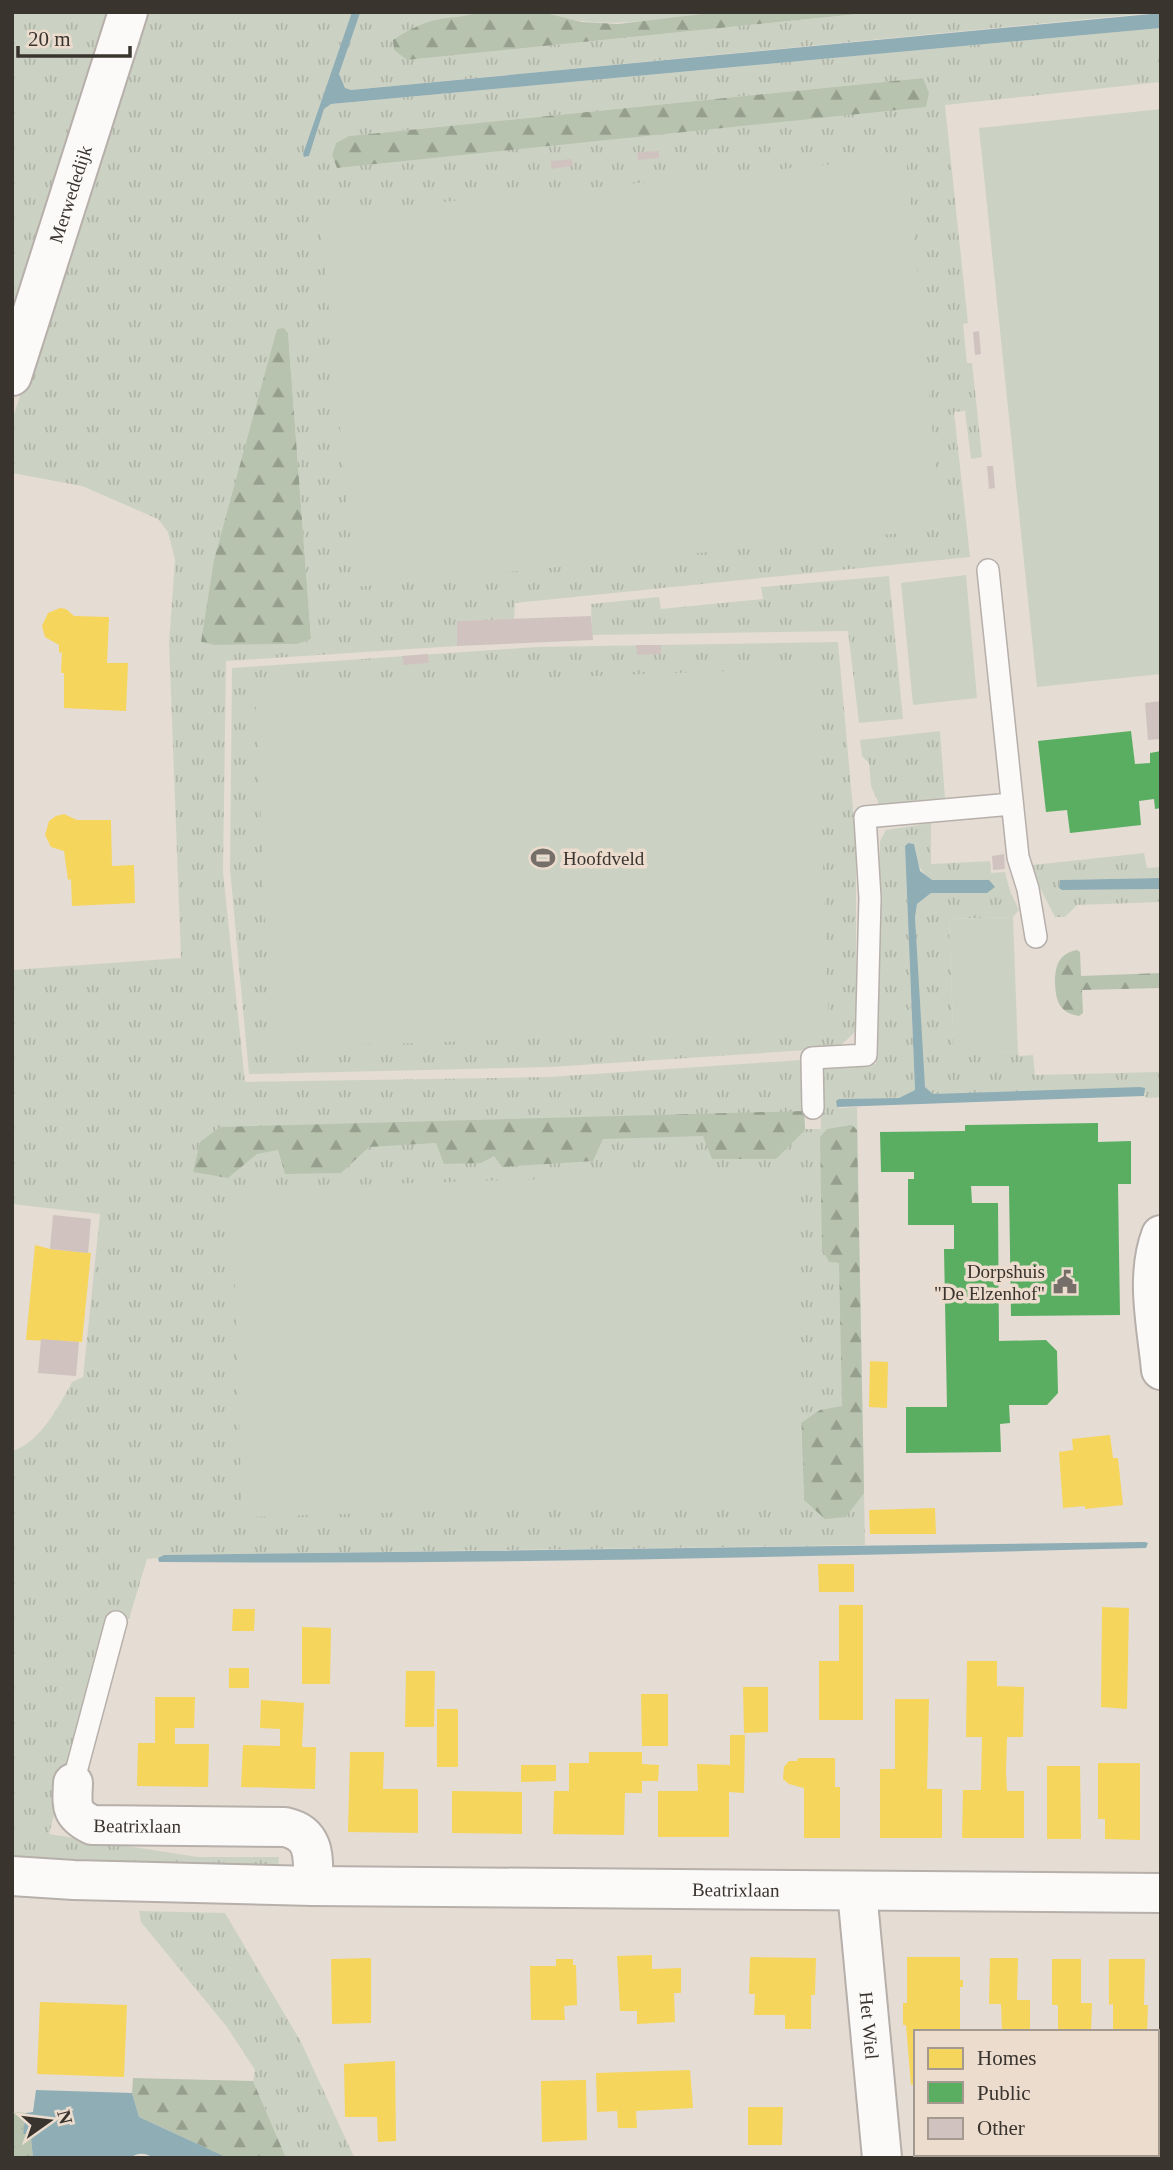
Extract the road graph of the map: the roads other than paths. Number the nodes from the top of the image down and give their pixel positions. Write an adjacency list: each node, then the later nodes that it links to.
1 (128, 12): 2 (street, Merwededijk)
2 (12, 376)
3 (988, 570): 4 (lane)
4 (1012, 804): 5 (lane); 6 (lane)
5 (1037, 937)
6 (813, 1108)
7 (1161, 1235): 8 (street)
8 (1161, 1370)
9 (116, 1622): 10 (lane, Beatrixlaan)
10 (73, 1783): 12 (street, Beatrixlaan)
11 (12, 1876): 12 (street, Beatrixlaan)
12 (313, 1886): 13 (street, Beatrixlaan)
13 (857, 1891): 14 (street, Beatrixlaan); 15 (street, Het Wiel)
14 (1161, 1893)
15 (881, 2158)

